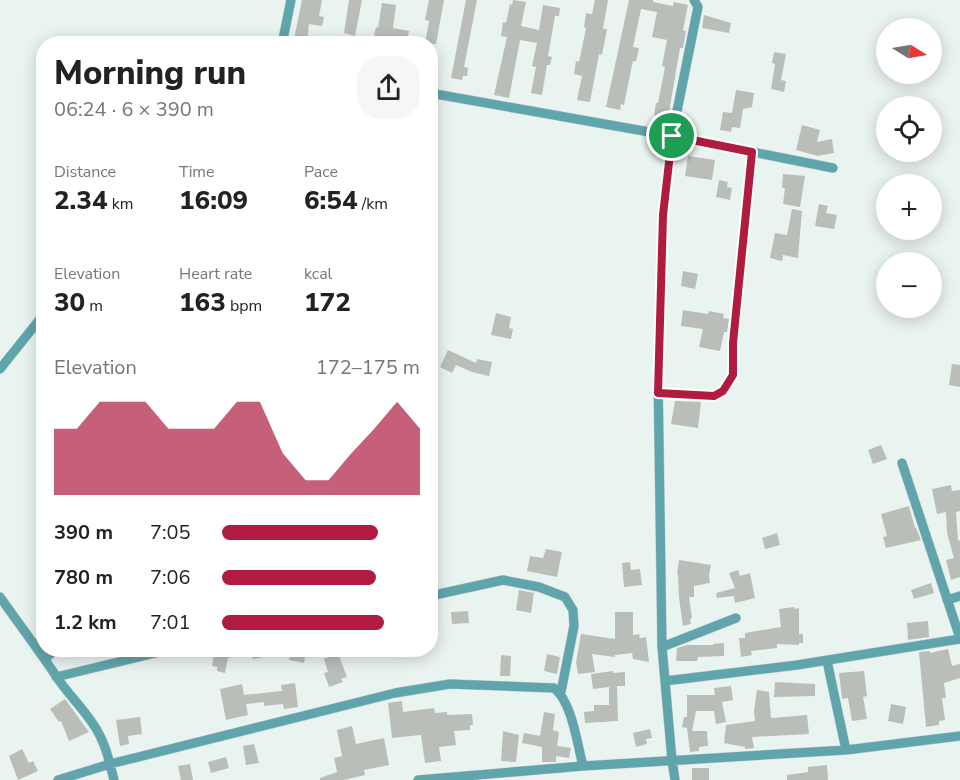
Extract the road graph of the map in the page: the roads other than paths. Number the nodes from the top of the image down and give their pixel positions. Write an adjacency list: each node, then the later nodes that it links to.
1 (291, 0): 3 (street)
2 (694, 0): 5 (street)
3 (284, 36)
4 (438, 94): 5 (street)
5 (672, 136): 6 (street); 10 (street)
6 (752, 152): 7 (street); 10 (street)
7 (832, 168)
8 (36, 324): 9 (street)
9 (0, 369)
10 (658, 393): 19 (street)
11 (902, 463): 15 (street)
12 (438, 594): 25 (street)
13 (960, 596): 15 (street)
14 (0, 597): 18 (street)
15 (947, 600): 17 (street)
16 (736, 618): 19 (street)
17 (960, 639): 22 (street)
18 (36, 647)
19 (663, 647): 24 (street)
20 (139, 657): 23 (street)
21 (46, 658): 23 (street)
22 (827, 661): 24 (street); 27 (street)
23 (56, 677): 29 (street)
24 (665, 681): 28 (street)
25 (561, 692): 29 (street); 30 (street)
26 (960, 736): 27 (street)
27 (846, 750): 28 (street)
28 (672, 760): 30 (street); 34 (street)
29 (110, 764): 31 (street); 32 (street)
30 (583, 766): 33 (street)
31 (58, 780)
32 (114, 780)
33 (418, 780)
34 (675, 780)

